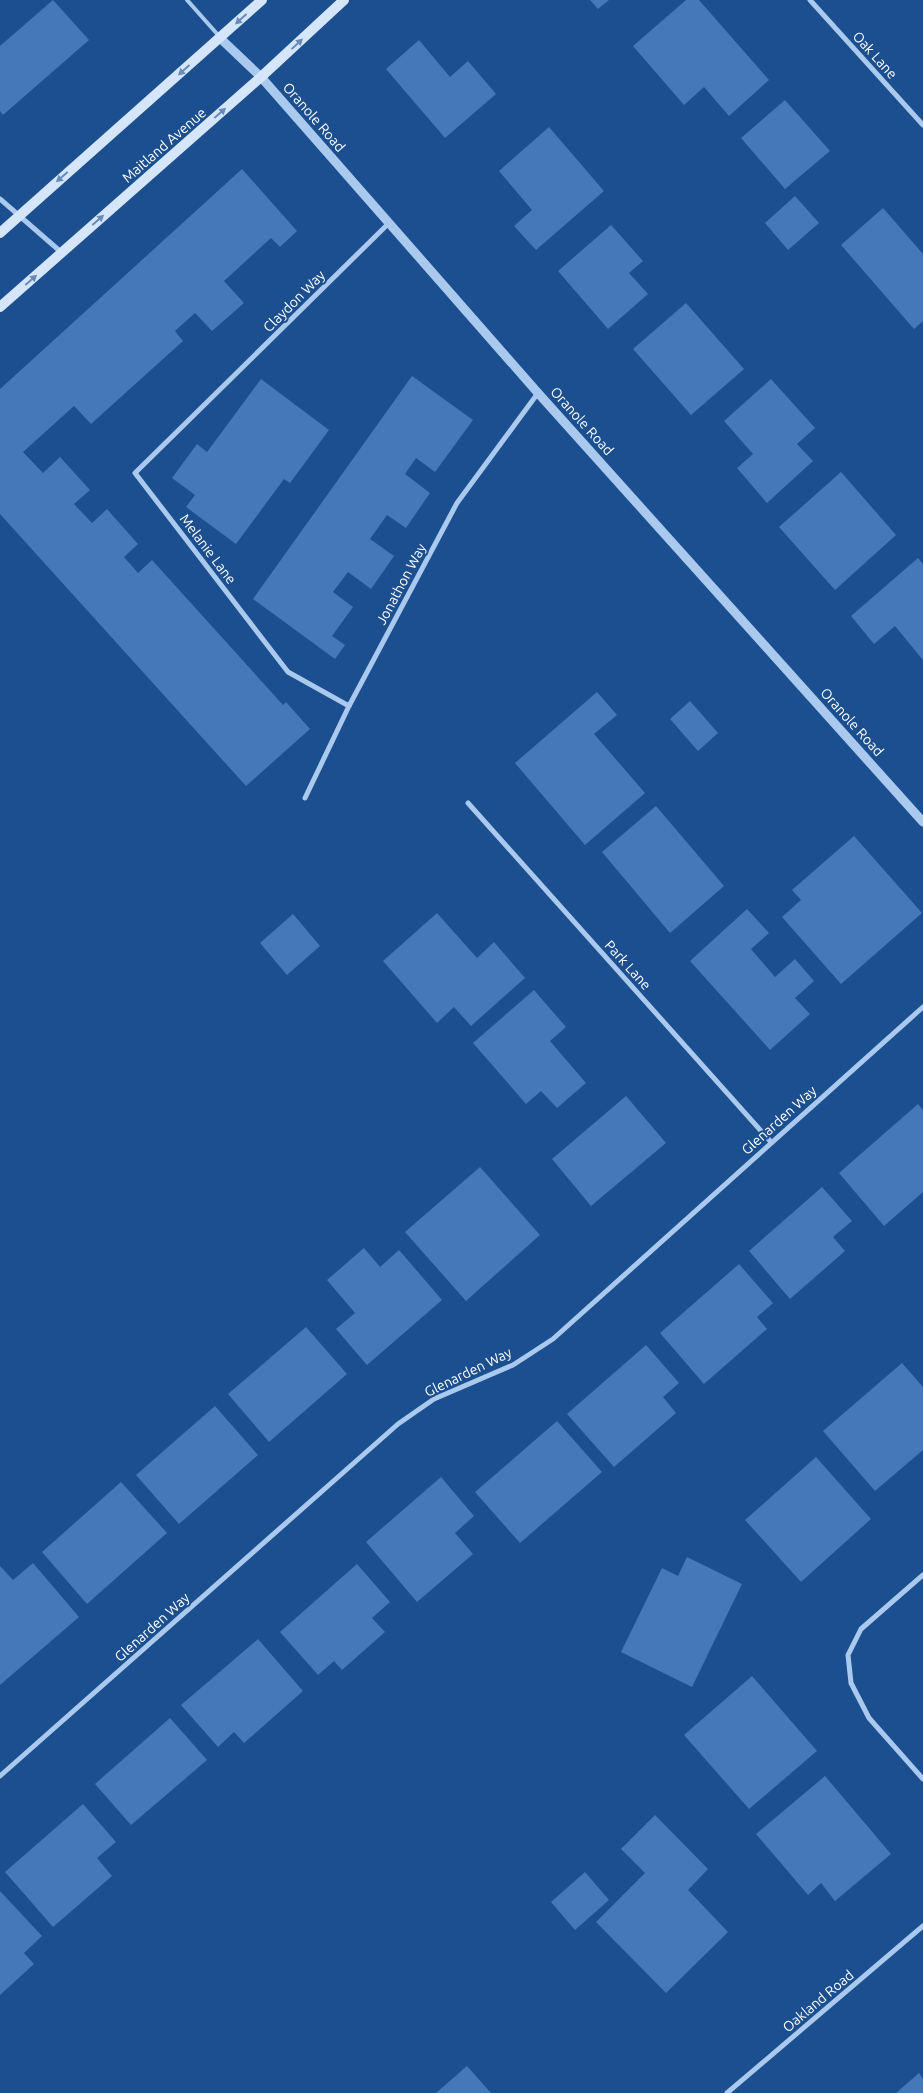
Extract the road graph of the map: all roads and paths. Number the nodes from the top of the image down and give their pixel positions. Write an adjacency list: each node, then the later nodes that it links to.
1 (187, 0): 5 (lane)
2 (262, 0): 5 (main road, one-way to 5)
3 (344, 0): 6 (main road, Maitland Avenue, one-way to 3)
4 (810, 0): 7 (street, Oak Lane)
5 (220, 38): 6 (street, Oranole Road); 9 (main road, one-way to 9)
6 (261, 77): 10 (street, Oranole Road); 12 (main road, Maitland Avenue, one-way to 6)
7 (923, 125)
8 (0, 199): 9 (street)
9 (19, 215): 11 (main road); 12 (street)
10 (389, 223): 14 (street, Oranole Road); 15 (street, Claydon Way)
11 (0, 232)
12 (62, 253): 13 (main road, Maitland Avenue, one-way to 12)
13 (0, 307)
14 (538, 393): 16 (street, Jonathon Way); 19 (street, Oranole Road)
15 (215, 394): 16 (street, Melanie Lane)
16 (349, 706): 17 (street, Jonathon Way)
17 (305, 798)
18 (468, 803): 21 (street, Park Lane)
19 (923, 822)
20 (923, 1007): 21 (street, Glenarden Way)
21 (772, 1142): 23 (street, Glenarden Way)
22 (923, 1575): 24 (street)
23 (0, 1776)
24 (923, 1779)
25 (923, 1926): 26 (street, Oakland Road)
26 (727, 2093)

